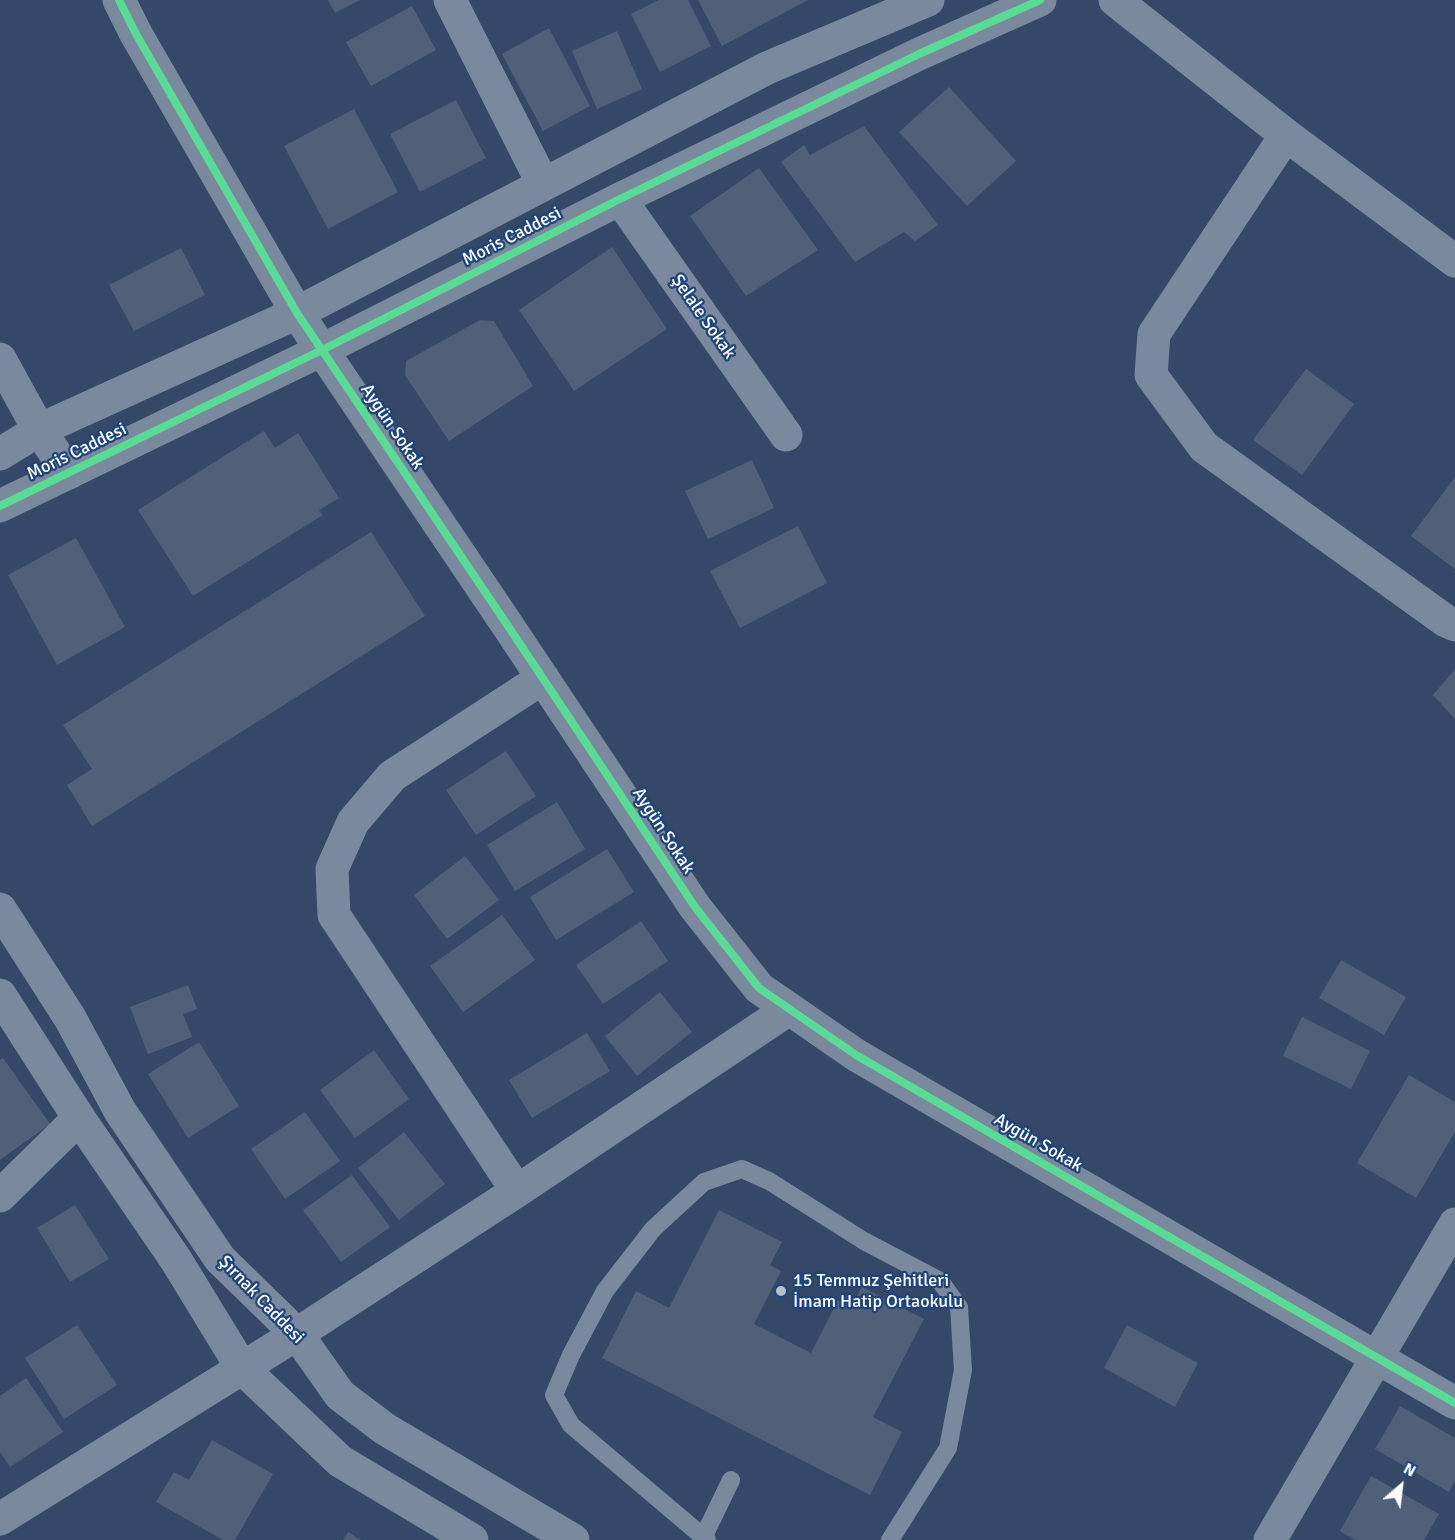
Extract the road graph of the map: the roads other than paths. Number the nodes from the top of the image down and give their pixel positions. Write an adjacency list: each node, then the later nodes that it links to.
1 (118, 0): 11 (street, Aygün Sokak)
2 (450, 0): 8 (street)
3 (928, 0): 6 (street, Moris Caddesi)
4 (1040, 0): 9 (street, Moris Caddesi)
5 (1114, 0): 7 (street)
6 (880, 9): 8 (street, Moris Caddesi)
7 (1286, 135): 10 (street); 19 (street)
8 (543, 184): 11 (street, Moris Caddesi)
9 (620, 199): 12 (street, Moris Caddesi); 15 (street, Şelale Sokak)
10 (1455, 261)
11 (297, 313): 12 (street, Aygün Sokak); 14 (street, Moris Caddesi)
12 (322, 350): 17 (street, Moris Caddesi); 20 (street, Aygün Sokak)
13 (0, 358): 14 (street)
14 (39, 430): 16 (street, Moris Caddesi); 17 (street)
15 (786, 435)
16 (0, 454)
17 (69, 473): 18 (street, Moris Caddesi)
18 (0, 506)
19 (1455, 625)
20 (543, 678): 23 (street, Aygün Sokak); 25 (street)
21 (0, 909): 28 (street, Şırnak Caddesi)
22 (0, 995): 24 (street)
23 (789, 1008): 25 (street); 29 (street, Aygün Sokak)
24 (79, 1118): 26 (street); 30 (street)
25 (517, 1191): 28 (street)
26 (0, 1196)
27 (1455, 1224): 29 (street)
28 (297, 1334): 30 (street); 36 (street, Şırnak Caddesi)
29 (1377, 1357): 31 (street, Aygün Sokak); 38 (street)
30 (242, 1368): 33 (street); 35 (street)
31 (1455, 1402)
32 (731, 1480): 34 (lane)
33 (0, 1519)
34 (704, 1539): 37 (lane)
35 (472, 1540)
36 (573, 1540)
37 (890, 1540)
38 (1270, 1540)

